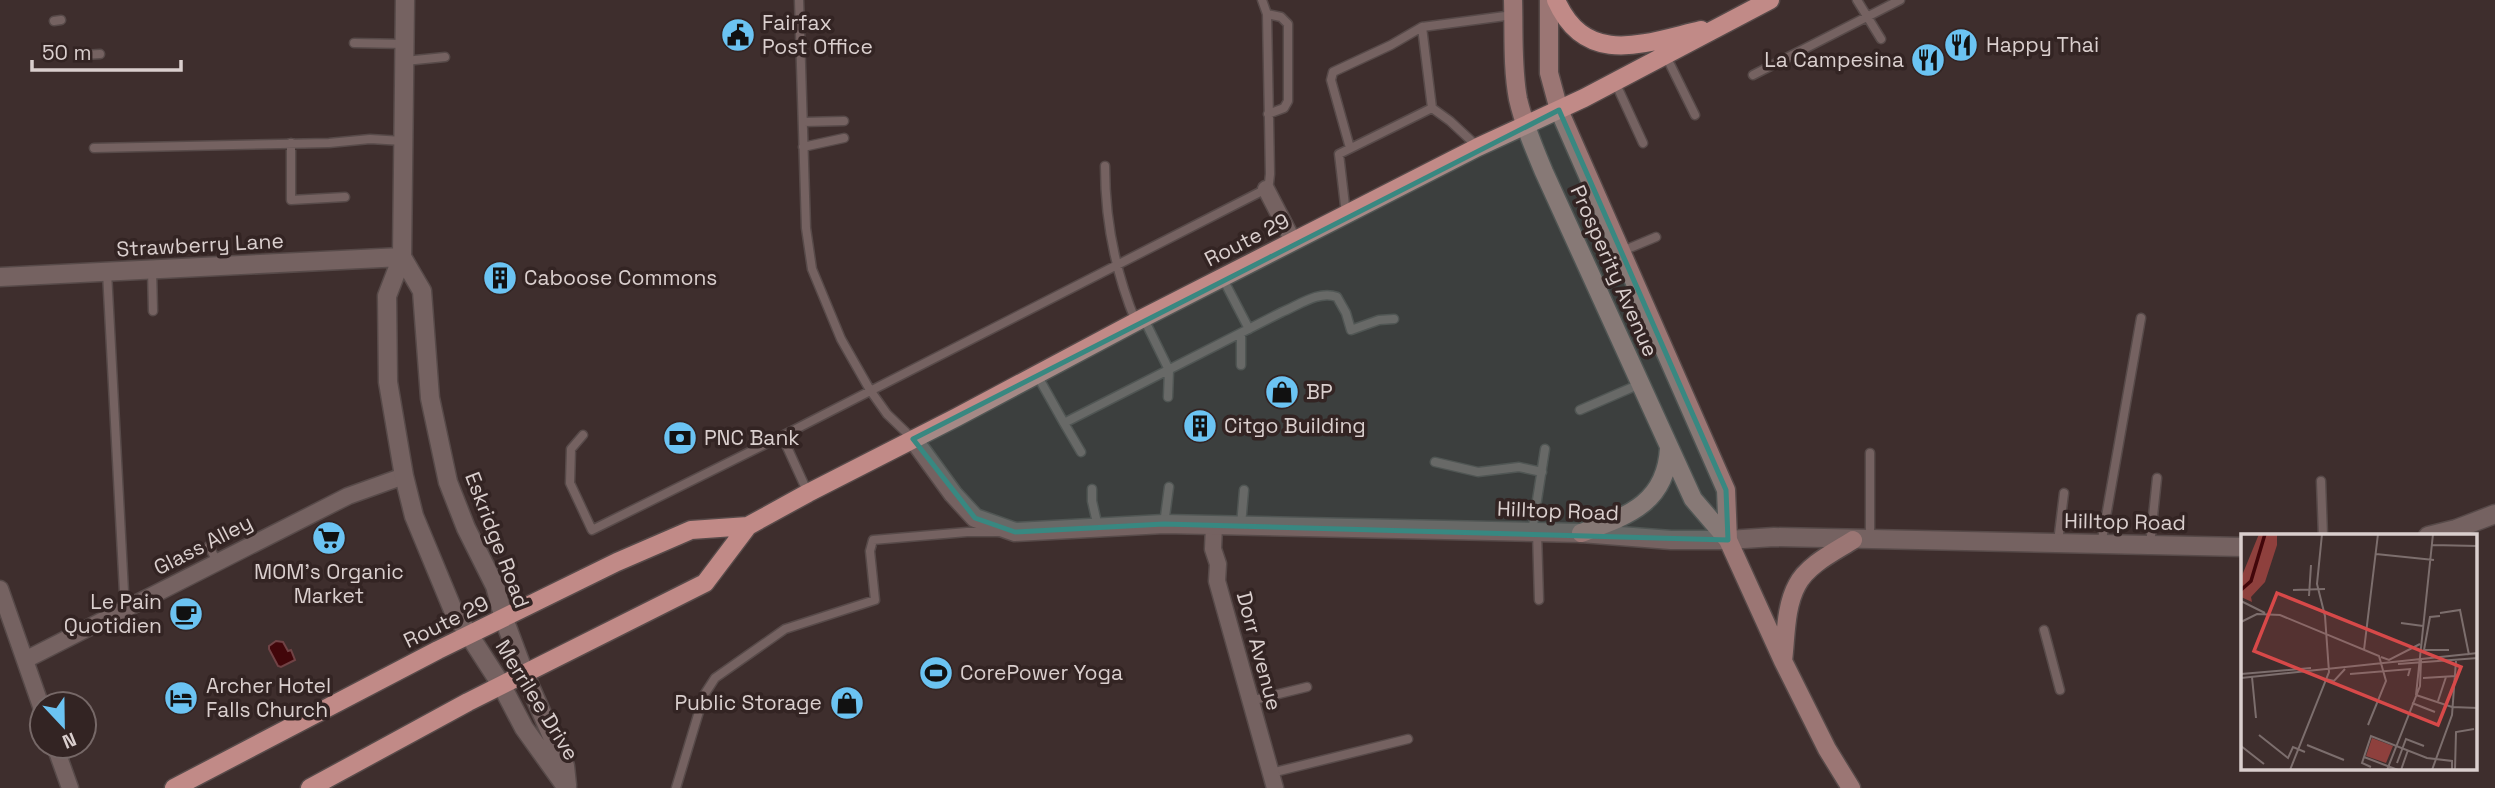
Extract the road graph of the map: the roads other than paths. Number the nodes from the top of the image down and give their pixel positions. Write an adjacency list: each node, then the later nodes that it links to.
1 (405, 0): 16 (street)
2 (799, 0): 28 (lane)
3 (1262, 0): 10 (lane)
4 (1549, 0): 24 (main road, Prosperity Avenue)
5 (1556, 0): 12 (main road)
6 (1770, 0): 12 (main road, Route 29)
7 (1857, 0): 11 (lane)
8 (1900, 0): 11 (lane)
9 (1513, 7): 13 (lane); 29 (main road, Prosperity Avenue)
10 (1267, 14): 25 (lane); 25 (lane)
11 (1867, 16): 14 (lane); 21 (lane)
12 (1722, 25): 19 (main road, Route 29)
13 (1422, 27): 23 (lane); 36 (lane)
14 (1881, 39)
15 (354, 43): 16 (lane)
16 (405, 53): 20 (lane); 31 (street)
17 (100, 54): 18 (lane)
18 (84, 55)
19 (1666, 56): 22 (main road, Route 29); 26 (lane)
20 (445, 57)
21 (1753, 75)
22 (1615, 82): 24 (main road, Route 29); 32 (lane)
23 (1432, 108): 36 (lane); 37 (lane)
24 (1559, 110): 29 (main road, Route 29); 44 (main road, Prosperity Avenue)
25 (1268, 114): 39 (lane)
26 (1695, 115)
27 (844, 121): 28 (lane)
28 (803, 122): 34 (lane)
29 (1525, 126): 37 (main road, Route 29); 59 (main road, Prosperity Avenue)
30 (844, 138): 34 (lane)
31 (403, 141): 33 (lane); 45 (street)
32 (1643, 142)
33 (290, 143): 35 (lane); 40 (lane)
34 (803, 147): 60 (lane)
35 (94, 148)
36 (1350, 148): 41 (lane)
37 (1478, 148): 41 (main road, Route 29)
38 (1105, 166): 46 (lane)
39 (1266, 189): 43 (street); 46 (lane)
40 (345, 197)
41 (1346, 215): 43 (main road, Route 29)
42 (1656, 237): 44 (lane)
43 (1293, 242): 50 (main road, Route 29)
44 (1620, 252): 92 (main road, Prosperity Avenue)
45 (402, 257): 47 (street, Strawberry Lane); 73 (street); 103 (street, Eskridge Road)
46 (1118, 264): 54 (lane); 60 (lane)
47 (152, 271): 48 (street, Strawberry Lane); 51 (lane)
48 (107, 272): 49 (street, Strawberry Lane); 102 (lane)
49 (0, 277)
50 (1222, 278): 54 (main road, Route 29); 55 (lane)
51 (153, 311)
52 (2141, 318): 95 (lane)
53 (1394, 319): 55 (lane)
54 (1140, 320): 57 (lane); 58 (main road, Route 29)
55 (1245, 332): 56 (lane); 57 (lane)
56 (1241, 365)
57 (1169, 370): 61 (lane); 63 (lane)
58 (1037, 375): 63 (lane); 66 (main road, Route 29)
59 (1640, 384): 62 (lane); 67 (main road, Prosperity Avenue)
60 (870, 390): 65 (lane); 66 (lane)
61 (1168, 397)
62 (1580, 410)
63 (1064, 423): 69 (lane)
64 (583, 435): 65 (lane)
65 (782, 436): 79 (lane)
66 (913, 439): 79 (main road, Route 29); 87 (street, Hilltop Road)
67 (1669, 448): 89 (main road); 92 (main road, Prosperity Avenue)
68 (1545, 449): 72 (lane)
69 (1081, 452)
70 (1870, 453): 93 (lane)
71 (1434, 462): 72 (lane)
72 (1542, 472): 88 (lane)
73 (404, 476): 99 (street, Glass Alley); 105 (street)
74 (2157, 478): 96 (lane)
75 (2321, 481): 90 (lane)
76 (1169, 487): 82 (lane)
77 (1092, 489): 86 (lane)
78 (1244, 490): 84 (lane)
79 (808, 493): 85 (main road, Route 29)
80 (2064, 493): 94 (lane)
81 (2495, 514): 91 (street)
82 (1164, 524): 83 (street, Hilltop Road); 86 (street, Hilltop Road)
83 (1214, 525): 84 (street, Hilltop Road); 113 (street, Dorr Avenue)
84 (1241, 525): 88 (street, Hilltop Road)
85 (748, 526): 103 (main road, Route 29); 108 (main road, Route 29)
86 (1098, 527): 87 (street, Hilltop Road)
87 (1015, 532): 122 (lane)
88 (1535, 532): 89 (street, Hilltop Road); 101 (lane)
89 (1581, 533): 92 (street, Hilltop Road)
90 (2323, 534)
91 (2434, 534)
92 (1728, 540): 93 (street, Hilltop Road); 107 (main road, Prosperity Avenue)
93 (1861, 540): 94 (street, Hilltop Road); 107 (main road)
94 (2058, 544): 95 (street, Hilltop Road)
95 (2101, 545): 96 (street, Hilltop Road)
96 (2150, 545): 98 (street, Hilltop Road)
97 (209, 546): 99 (lane)
98 (2241, 547)
99 (216, 562): 102 (street, Glass Alley)
100 (0, 589): 106 (street)
101 (1539, 600)
102 (129, 606): 106 (street, Glass Alley)
103 (504, 620): 105 (main road, Route 29); 108 (street, Eskridge Road)
104 (2044, 630): 112 (lane)
105 (469, 636): 109 (street, Merrilee Drive); 119 (main road, Route 29)
106 (25, 660): 111 (street)
107 (1783, 661): 123 (main road, Prosperity Avenue)
108 (525, 675): 109 (main road, Route 29); 114 (street, Eskridge Road)
109 (502, 687): 120 (main road, Route 29); 121 (street, Merrilee Drive)
110 (1307, 687): 113 (lane)
111 (35, 690)
112 (2060, 690)
113 (1250, 701): 117 (street, Dorr Avenue)
114 (544, 714): 121 (street, Merrilee Drive)
115 (1408, 739): 117 (lane)
116 (60, 760): 118 (street)
117 (1273, 780)
118 (70, 788)
119 (174, 788)
120 (310, 788)
121 (567, 788)
122 (676, 788)
123 (1851, 788)

